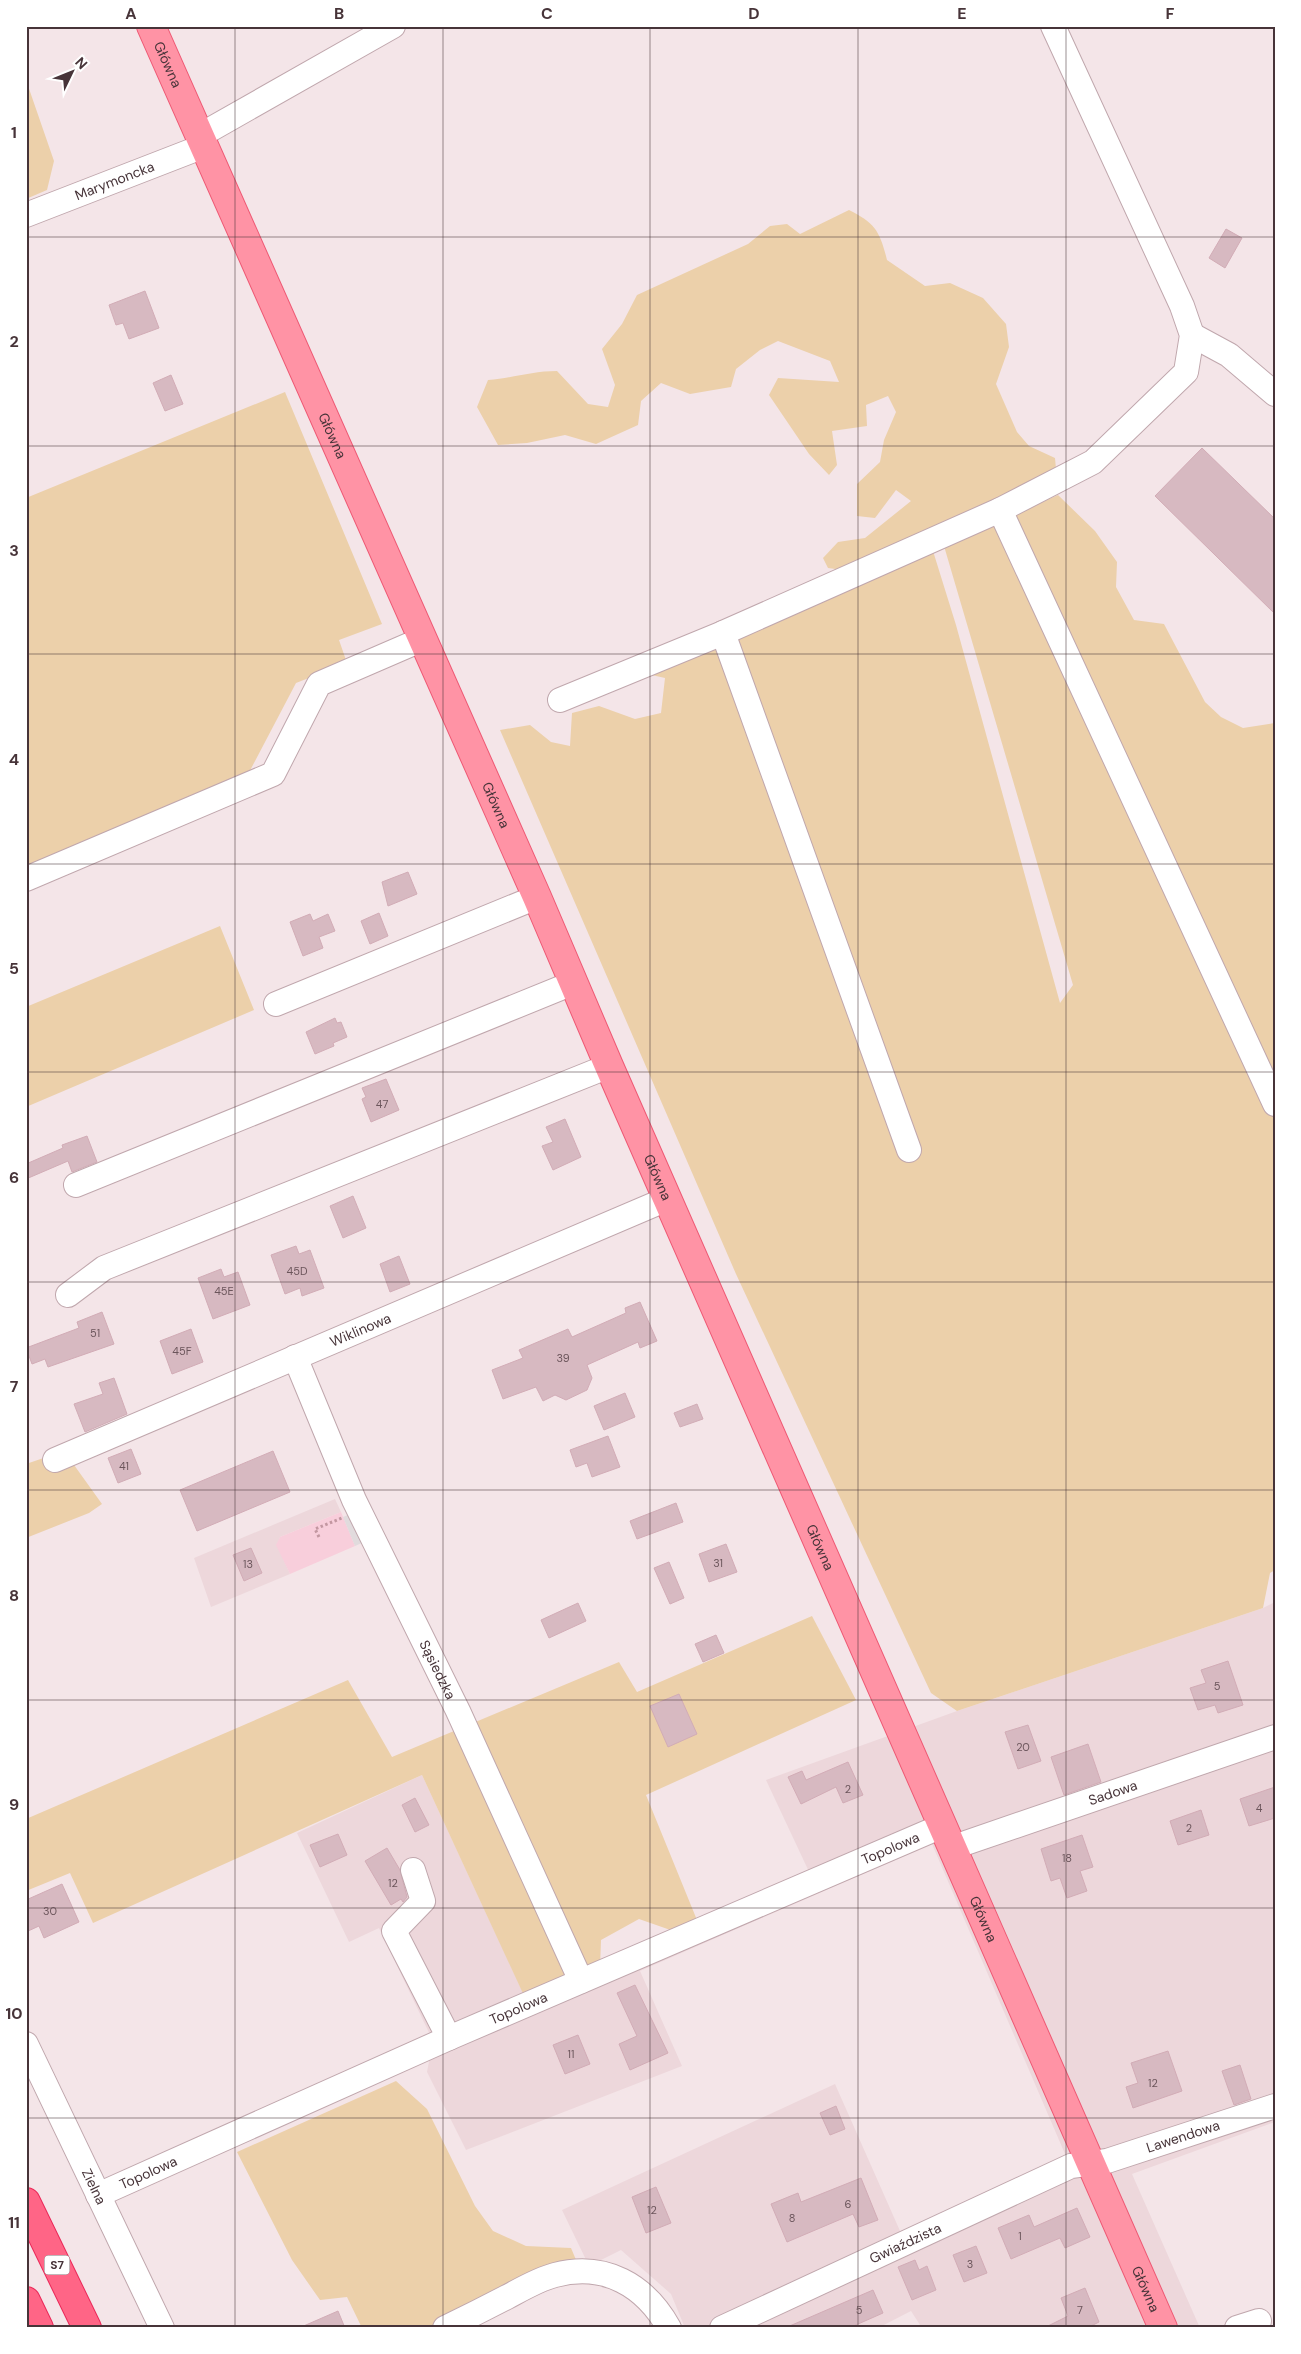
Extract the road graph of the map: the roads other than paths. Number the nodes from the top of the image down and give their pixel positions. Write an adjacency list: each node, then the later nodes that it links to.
1 (151, 26): 4 (main road, Główna)
2 (393, 26): 4 (street, Marymoncka)
3 (1053, 26): 6 (street)
4 (201, 141): 5 (street, Marymoncka); 10 (main road, Główna)
5 (26, 215)
6 (1192, 335): 7 (street); 8 (street)
7 (1275, 394)
8 (1000, 510): 9 (street); 17 (street)
9 (723, 633): 11 (street); 18 (street)
10 (423, 639): 12 (street); 13 (main road, Główna)
11 (560, 700)
12 (26, 879)
13 (537, 896): 14 (main road, Główna); 15 (street)
14 (573, 983): 16 (main road, Główna); 19 (street)
15 (276, 1004)
16 (609, 1066): 20 (main road, Główna); 21 (street)
17 (1275, 1104)
18 (909, 1150)
19 (76, 1185)
20 (667, 1199): 22 (street, Wiklinowa); 25 (main road, Główna)
21 (68, 1295)
22 (295, 1357): 23 (street, Wiklinowa); 27 (street, Sąsiedzka)
23 (55, 1460)
24 (1275, 1737): 25 (street, Sadowa)
25 (947, 1837): 27 (street, Topolowa); 31 (main road, Główna)
26 (413, 1870): 28 (street)
27 (581, 1981): 28 (street, Topolowa)
28 (449, 2038): 32 (street, Topolowa)
29 (26, 2044): 32 (street, Zielna)
30 (1275, 2106): 31 (street, Lawendowa)
31 (1090, 2163): 40 (street, Gwiaździsta); 41 (main road, Główna)
32 (98, 2195): 37 (street, Zielna)
33 (26, 2202): 36 (highway, S7)
34 (26, 2301): 35 (highway)
35 (39, 2328)
36 (88, 2328)
37 (162, 2328)
38 (445, 2328): 39 (street)
39 (669, 2328)
40 (722, 2328)
41 (1163, 2328)

